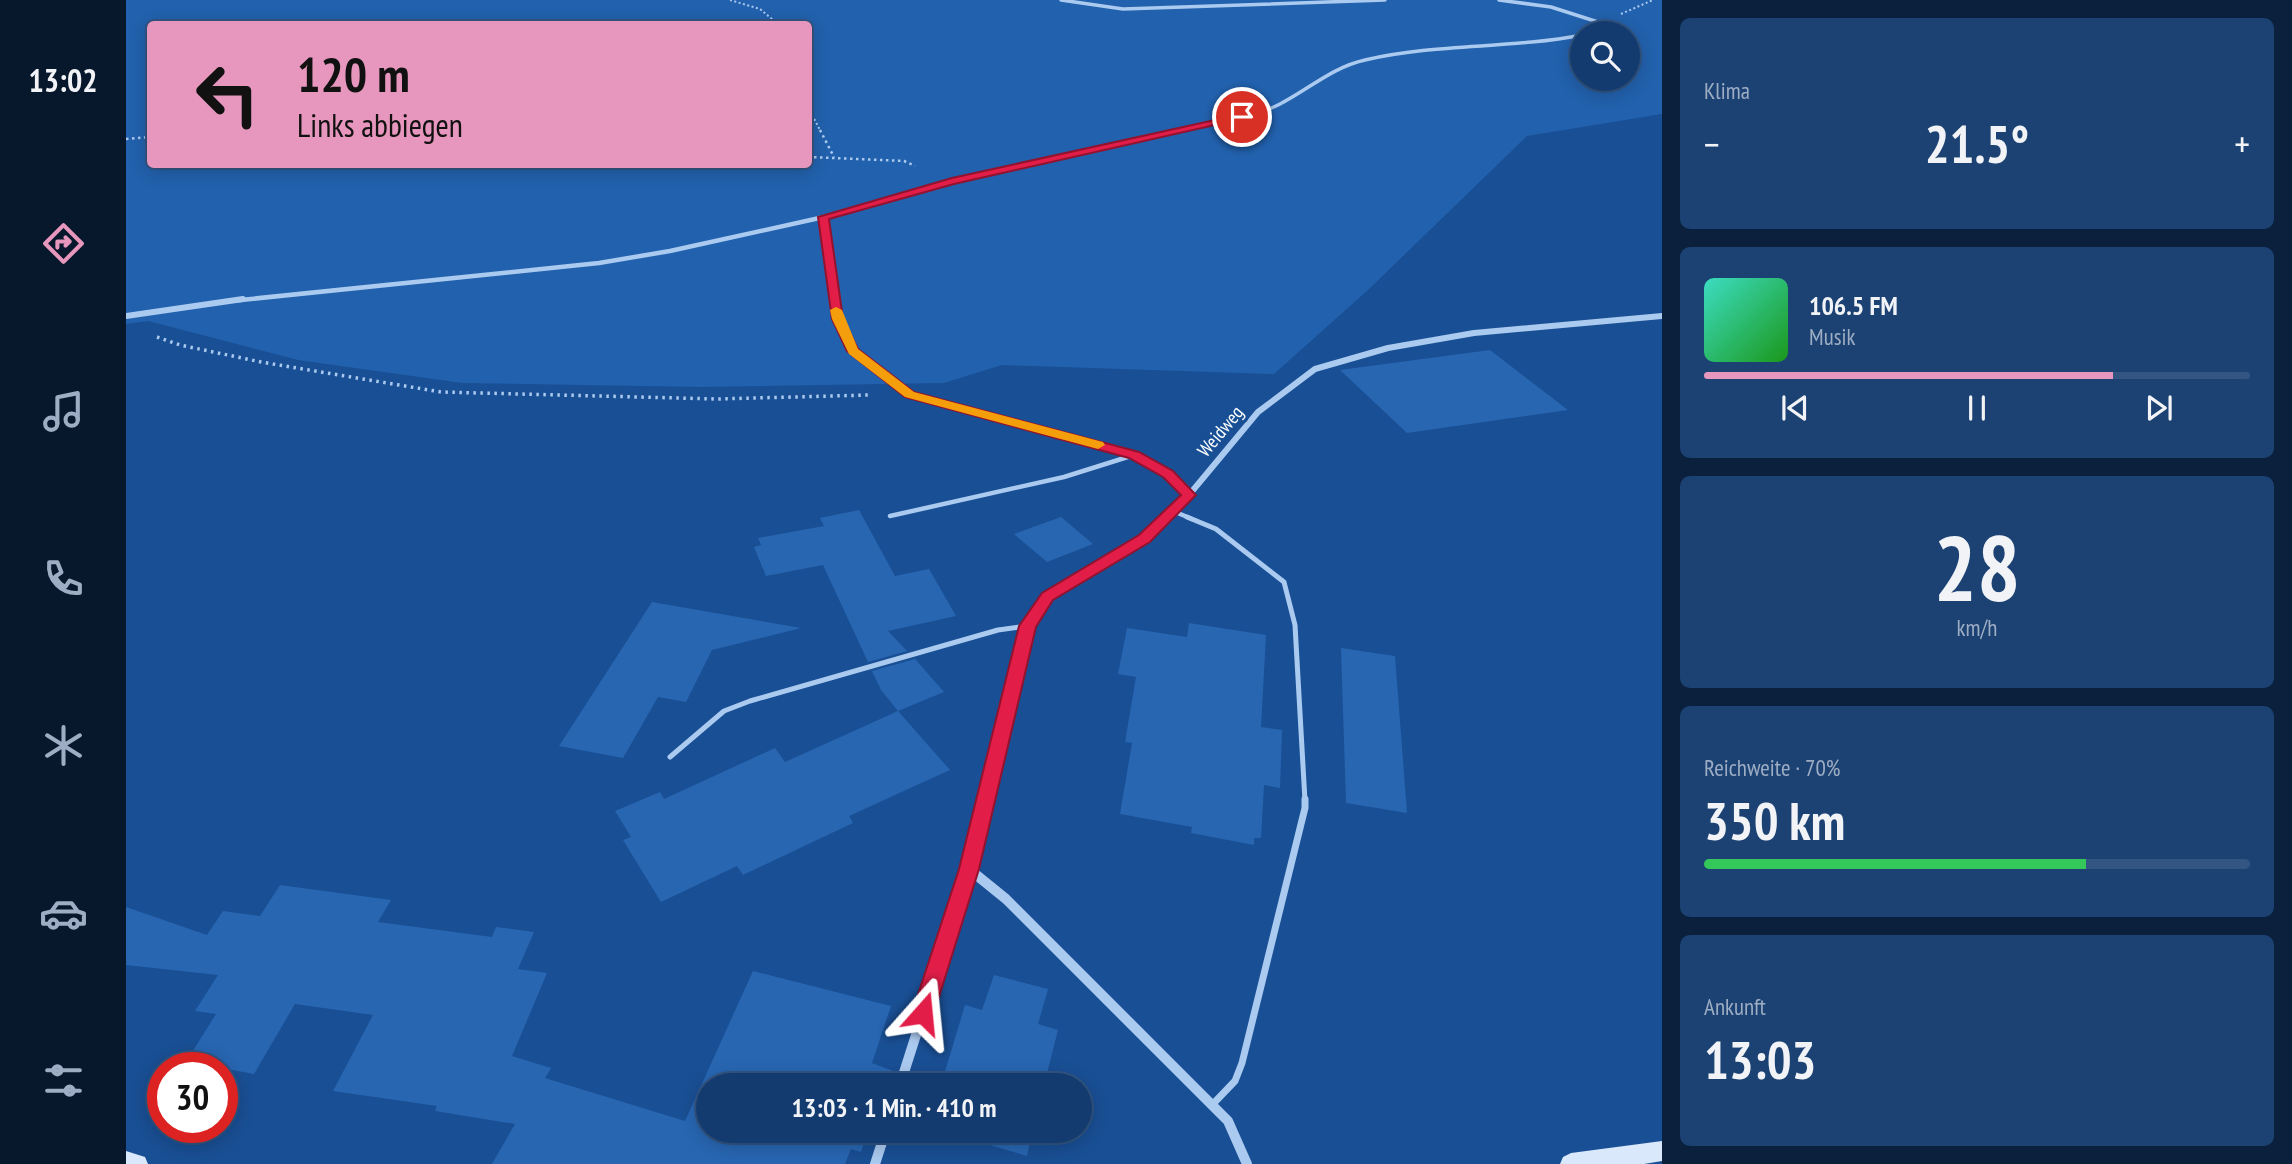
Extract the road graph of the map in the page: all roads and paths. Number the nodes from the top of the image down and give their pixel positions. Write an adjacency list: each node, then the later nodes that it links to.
1 (730, 0): 6 (path)
2 (1061, 0): 3 (street)
3 (1385, 0)
4 (1499, 0): 7 (street)
5 (1653, 0): 8 (path)
6 (774, 21)
7 (1597, 21)
8 (1606, 21)
9 (1570, 37): 15 (street)
10 (812, 115): 14 (path)
11 (147, 137): 12 (path)
12 (126, 139)
13 (812, 157): 14 (path)
14 (834, 157): 15 (path)
15 (952, 181): 16 (street)
16 (824, 217): 17 (street); 20 (street)
17 (126, 316)
18 (1662, 316): 22 (street, Weidweg)
19 (148, 334): 20 (path)
20 (909, 394): 21 (street)
21 (1134, 455): 22 (street); 24 (lane)
22 (1189, 495): 23 (street, Weidweg)
23 (1173, 511): 25 (street, Weidweg); 29 (lane)
24 (890, 516)
25 (1028, 626): 26 (lane); 27 (street, Weidweg)
26 (670, 757)
27 (969, 869): 28 (street, Weidweg); 29 (street)
28 (904, 1073)
29 (1212, 1105): 35 (street)
30 (882, 1143): 34 (street)
31 (1662, 1151): 36 (street)
32 (126, 1162): 33 (street)
33 (137, 1164)
34 (875, 1164)
35 (1247, 1164)
36 (1571, 1164)

